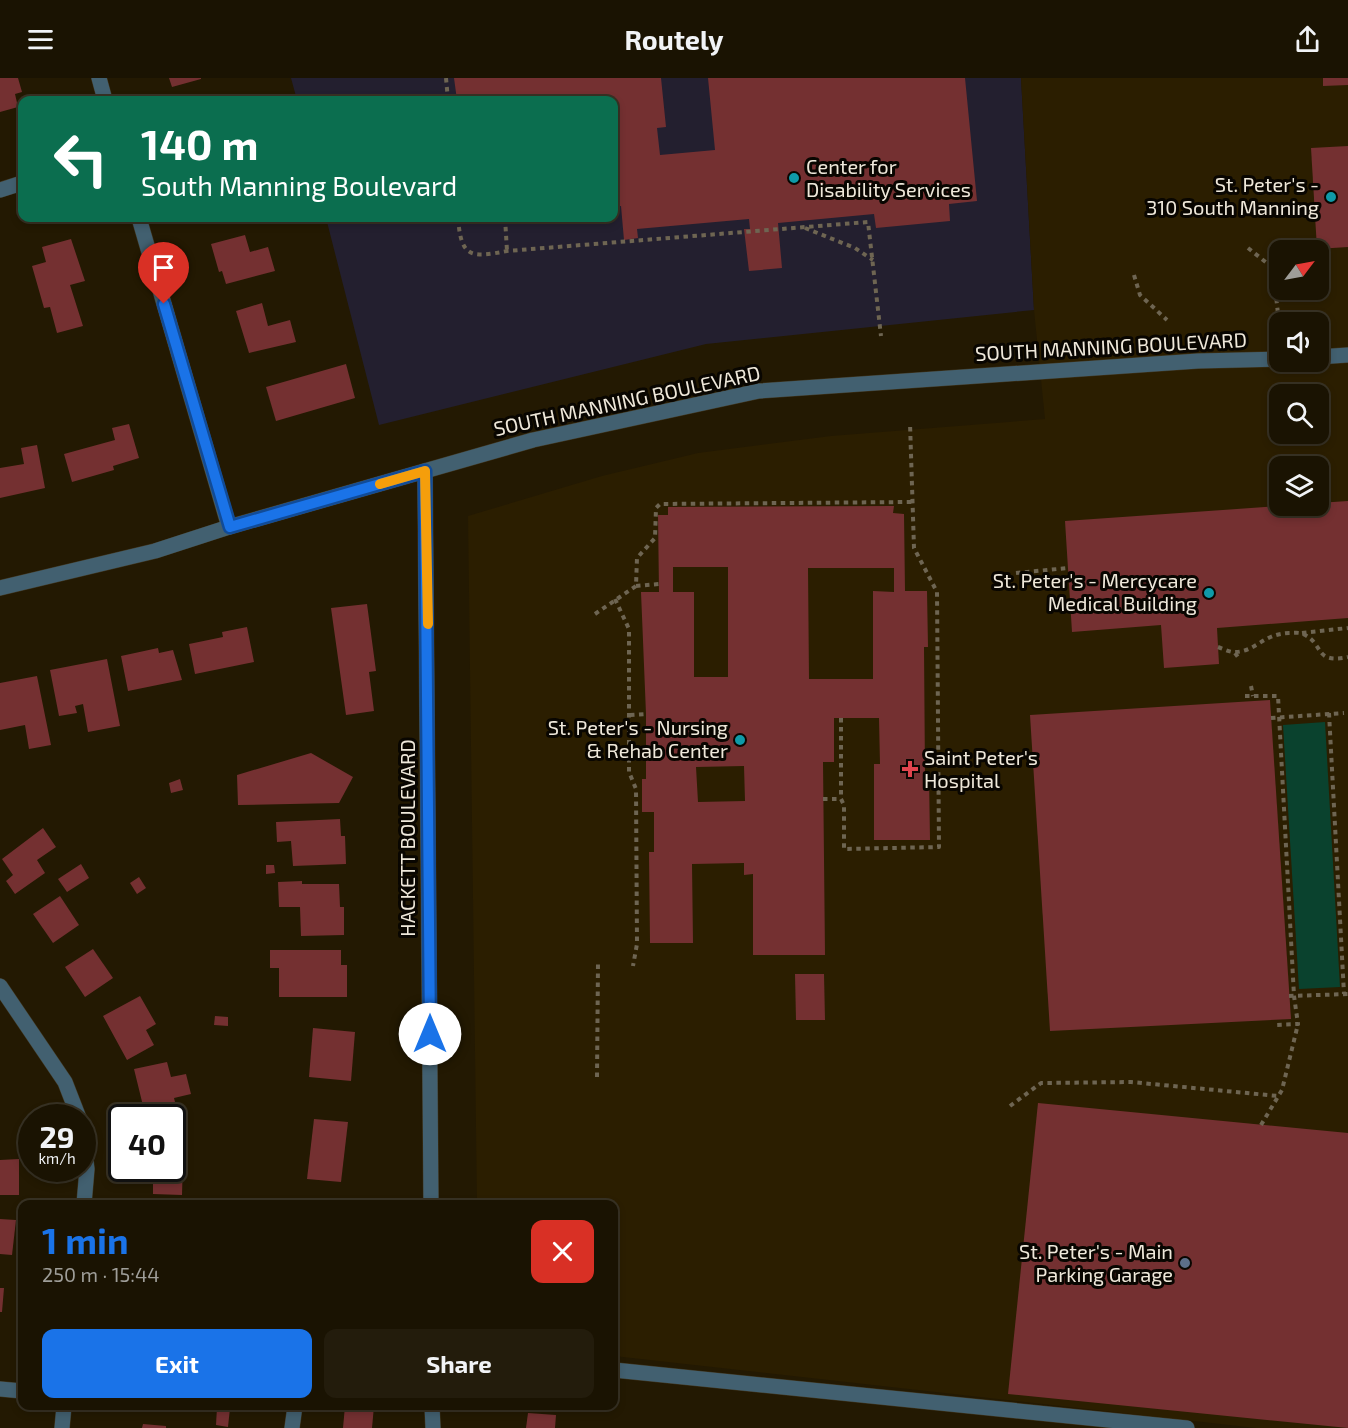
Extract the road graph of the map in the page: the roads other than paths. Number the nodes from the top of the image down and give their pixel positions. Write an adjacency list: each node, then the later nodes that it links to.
1 (99, 78): 2 (street)
2 (104, 96)
3 (18, 184): 4 (street)
4 (0, 190)
5 (140, 222): 10 (street)
6 (1348, 355): 7 (street)
7 (1329, 356)
8 (1269, 358): 9 (street, SOUTH MANNING BOULEVARD)
9 (425, 471): 10 (street, SOUTH MANNING BOULEVARD); 16 (street, HACKETT BOULEVARD)
10 (230, 527): 11 (street, SOUTH MANNING BOULEVARD)
11 (0, 588)
12 (0, 986): 13 (street)
13 (74, 1104)
14 (86, 1182): 15 (street)
15 (84, 1200)
16 (431, 1200)
17 (618, 1370): 26 (street)
18 (0, 1389): 19 (street)
19 (18, 1391)
20 (64, 1410): 23 (street)
21 (294, 1410): 24 (street)
22 (432, 1410): 25 (street)
23 (62, 1428)
24 (292, 1428)
25 (433, 1428)
26 (1187, 1428)

